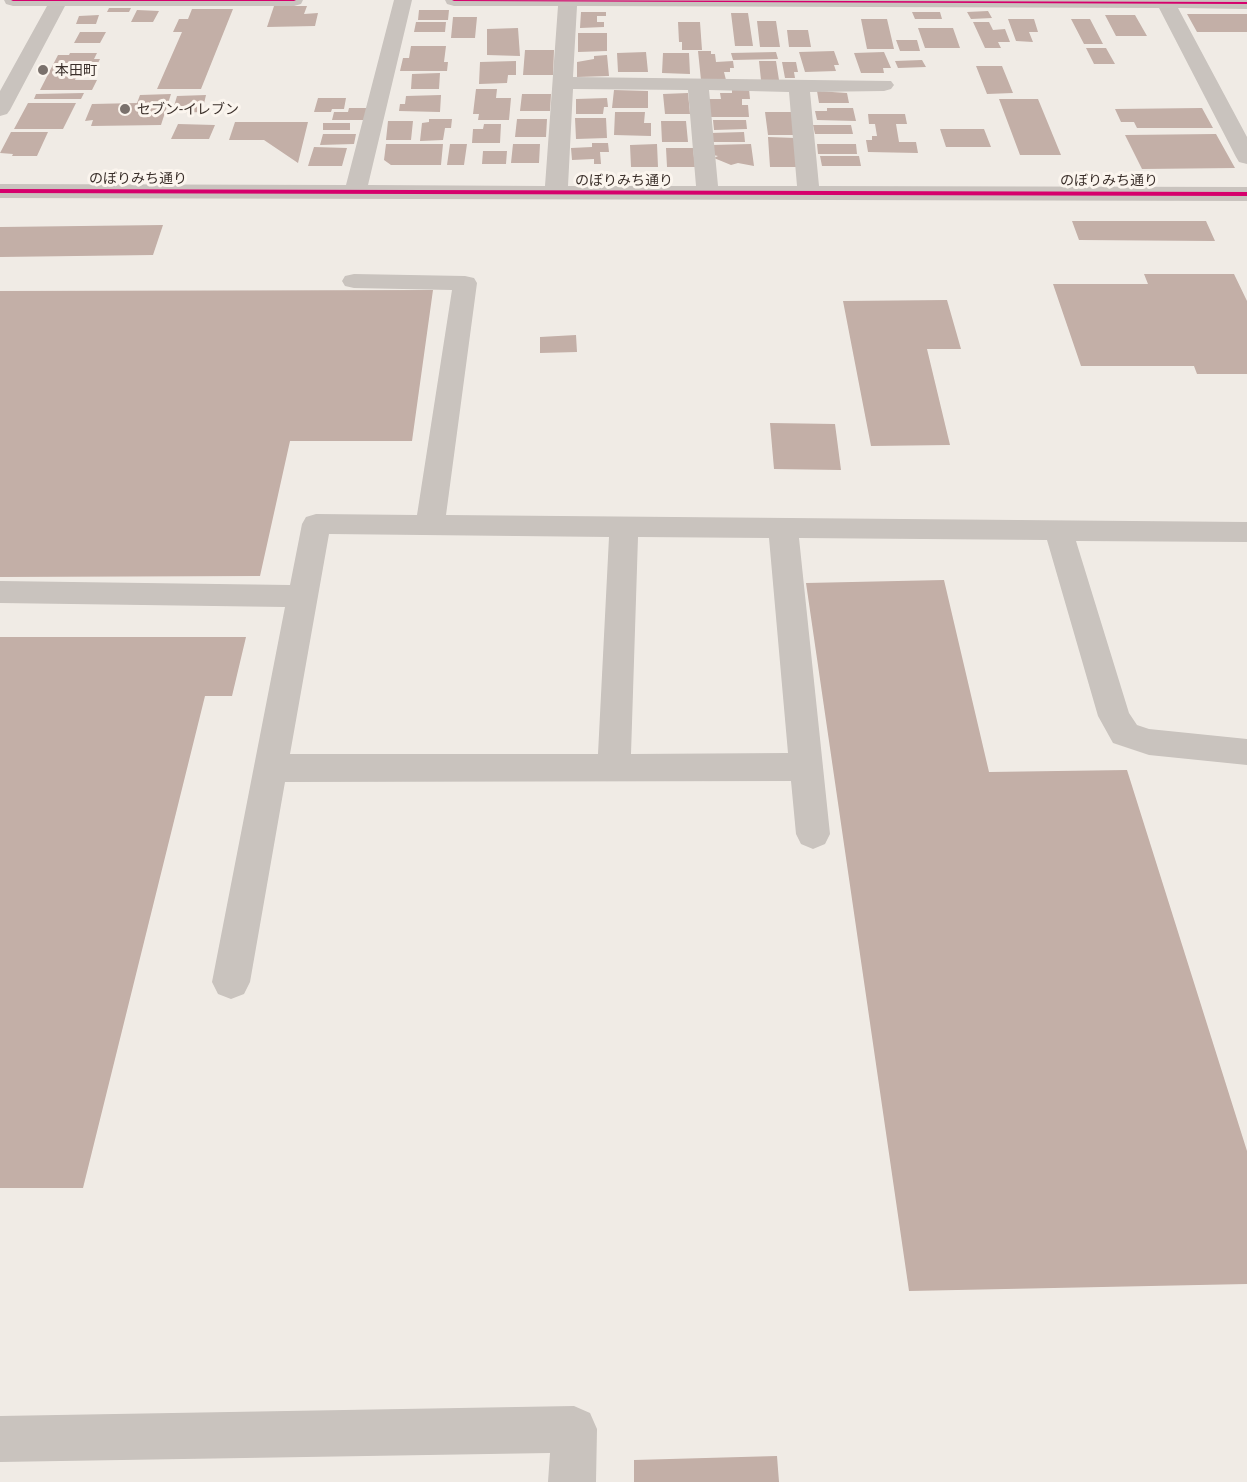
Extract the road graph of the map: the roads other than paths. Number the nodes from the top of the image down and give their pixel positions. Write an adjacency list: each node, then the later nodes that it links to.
1 (13, 0): 5 (street)
2 (294, 0): 5 (street)
3 (403, 0): 17 (street)
4 (454, 0): 6 (street)
5 (59, 1): 14 (street)
6 (568, 1): 7 (street); 10 (street)
7 (957, 1): 8 (street)
8 (1164, 2): 9 (street); 15 (street)
9 (1247, 3)
10 (563, 83): 11 (street); 18 (street)
11 (698, 84): 13 (street); 19 (street)
12 (884, 85): 13 (street)
13 (799, 86): 20 (street)
14 (0, 110)
15 (1247, 157)
16 (0, 191): 17 (street, のぼりみち通り)
17 (355, 192): 18 (street, のぼりみち通り)
18 (556, 193): 19 (street, のぼりみち通り)
19 (708, 194): 20 (street, のぼりみち通り)
20 (809, 194): 21 (street, のぼりみち通り)
21 (1247, 194)
22 (354, 281): 23 (street)
23 (430, 525): 24 (street); 29 (street)
24 (624, 527): 25 (street); 32 (street)
25 (783, 528): 26 (street); 33 (street)
26 (1059, 531): 27 (street); 30 (street)
27 (1247, 532)
28 (0, 592): 29 (street)
29 (303, 596): 31 (street)
30 (1247, 752)
31 (270, 768): 32 (street); 35 (street)
32 (614, 768): 33 (street)
33 (807, 768): 34 (street)
34 (813, 834)
35 (231, 982)
36 (0, 1439): 37 (street)
37 (572, 1482)

